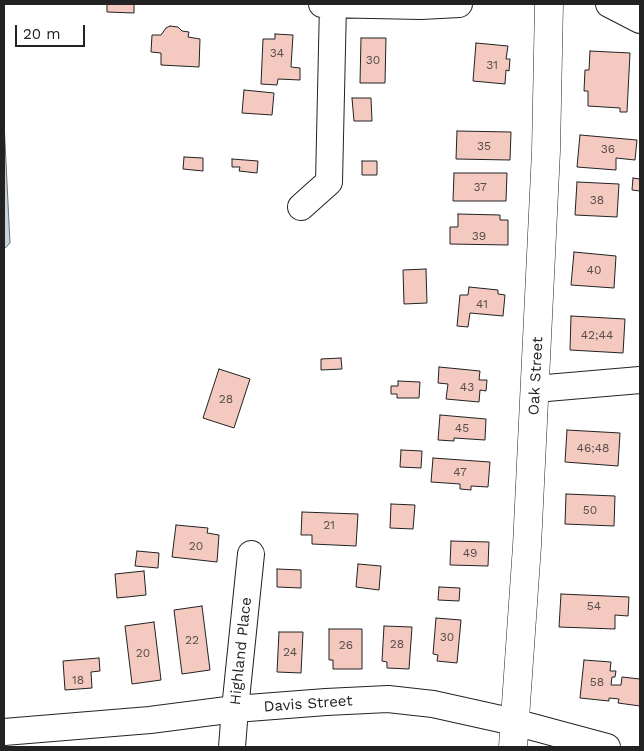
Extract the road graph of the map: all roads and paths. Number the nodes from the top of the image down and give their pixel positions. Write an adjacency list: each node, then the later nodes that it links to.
1 (322, 4): 2 (street)
2 (333, 4): 3 (street); 7 (street)
3 (459, 4)
4 (549, 4): 9 (main road, Oak Street)
5 (608, 4): 6 (street)
6 (640, 20)
7 (301, 207)
8 (640, 380): 9 (street)
9 (535, 389): 13 (main road, Oak Street)
10 (251, 554): 11 (street, Highland Place)
11 (235, 709): 12 (street, Davis Street); 13 (street, Davis Street); 14 (street, Highland Place)
12 (4, 732)
13 (513, 734): 15 (street, Davis Street)
14 (232, 747)
15 (607, 747)

